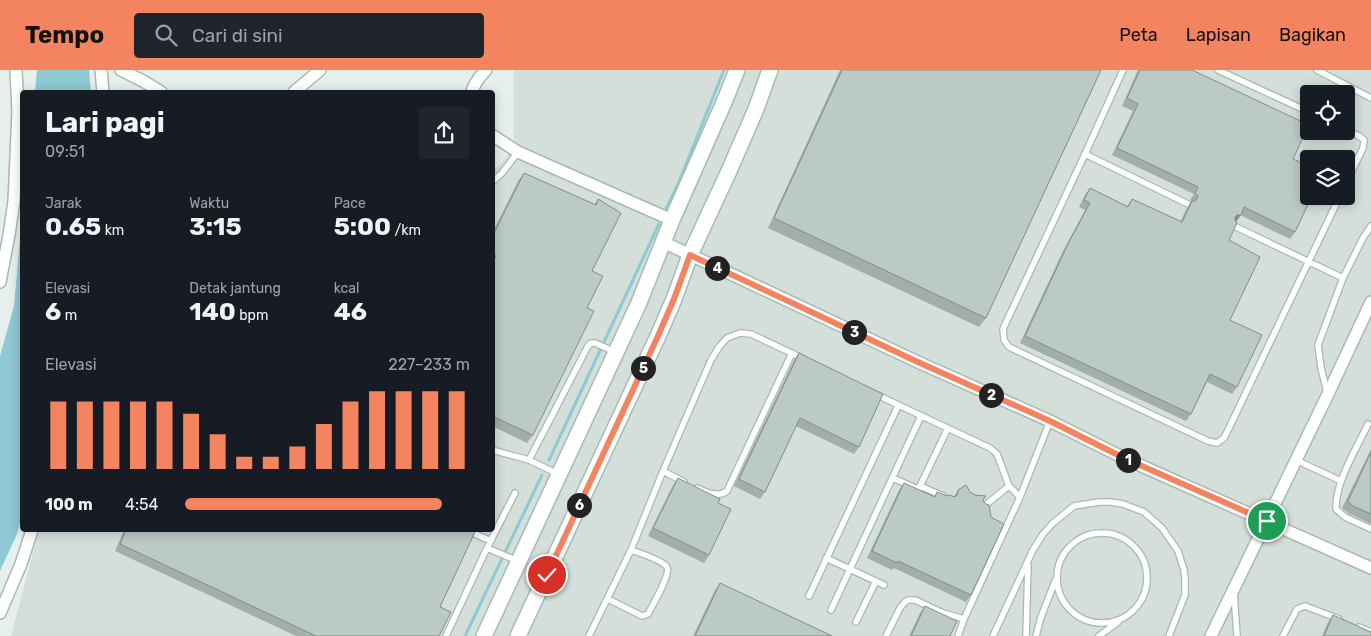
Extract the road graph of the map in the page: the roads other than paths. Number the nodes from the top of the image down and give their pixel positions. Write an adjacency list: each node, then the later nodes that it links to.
1 (16, 70): 32 (street)
2 (101, 70): 11 (street)
3 (121, 70): 12 (street)
4 (320, 70): 13 (street)
5 (486, 70): 14 (street)
6 (737, 70): 25 (street)
7 (770, 70): 29 (street)
8 (1123, 70): 20 (lane)
9 (1218, 70): 16 (lane)
10 (1317, 70): 15 (lane)
11 (103, 90)
12 (158, 90)
13 (296, 90)
14 (473, 90)
15 (1371, 98)
16 (1300, 108)
17 (1355, 134): 21 (lane)
18 (495, 137): 19 (street)
19 (518, 152): 22 (lane); 25 (street)
20 (1085, 154): 23 (lane); 30 (lane)
21 (1355, 164)
22 (495, 179)
23 (1188, 204)
24 (1336, 205): 30 (lane)
25 (672, 220): 28 (street)
26 (1234, 226): 30 (lane)
27 (1371, 226): 31 (lane)
28 (664, 242): 29 (street); 34 (street)
29 (690, 255): 41 (street); 85 (street)
30 (1308, 261): 31 (lane)
31 (1343, 278): 38 (lane)
32 (0, 282)
33 (1371, 302): 38 (street)
34 (612, 351): 45 (lane); 48 (street)
35 (792, 353): 36 (lane); 47 (lane); 47 (lane)
36 (809, 361)
37 (871, 392): 39 (lane)
38 (1328, 394): 46 (street)
39 (898, 406): 40 (lane); 64 (lane)
40 (921, 416): 43 (lane); 49 (lane)
41 (1050, 421): 54 (lane); 57 (street)
42 (1368, 424): 50 (lane)
43 (948, 428): 51 (lane); 52 (lane)
44 (495, 451): 45 (lane)
45 (529, 460): 48 (lane)
46 (1296, 460): 50 (lane); 57 (street)
47 (664, 471): 63 (lane)
48 (560, 475): 65 (street)
49 (893, 478): 51 (lane); 68 (lane)
50 (1341, 481): 58 (lane)
51 (920, 486): 55 (lane)
52 (1009, 486): 54 (lane); 56 (lane)
53 (516, 493): 61 (lane)
54 (1020, 496): 77 (lane)
55 (949, 499)
56 (983, 507)
57 (1267, 521): 67 (street); 72 (street)
58 (1371, 528)
59 (31, 532): 76 (street)
60 (471, 532): 61 (lane)
61 (491, 541): 62 (lane)
62 (487, 548): 65 (lane); 83 (lane)
63 (631, 550): 74 (lane); 74 (lane)
64 (826, 558): 68 (lane); 73 (lane)
65 (513, 559): 84 (street)
66 (1028, 560): 89 (lane); 90 (lane); 93 (lane)
67 (1371, 568)
68 (850, 569): 70 (lane); 75 (lane)
69 (1056, 577): 78 (lane); 78 (lane); 91 (lane)
70 (876, 581): 71 (lane); 80 (lane)
71 (884, 585)
72 (1233, 590): 94 (street); 95 (lane)
73 (809, 596)
74 (608, 599): 86 (lane)
75 (831, 610)
76 (0, 613)
77 (964, 620): 87 (lane); 88 (lane)
78 (1122, 620): 92 (lane)
79 (1342, 620): 96 (lane)
80 (856, 622)
81 (1351, 624): 82 (lane)
82 (1371, 632)
83 (446, 636)
84 (484, 636)
85 (518, 636)
86 (589, 636)
87 (886, 636)
88 (958, 636)
89 (993, 636)
90 (1026, 636)
91 (1036, 636)
92 (1098, 636)
93 (1169, 636)
94 (1211, 636)
95 (1237, 636)
96 (1283, 636)

